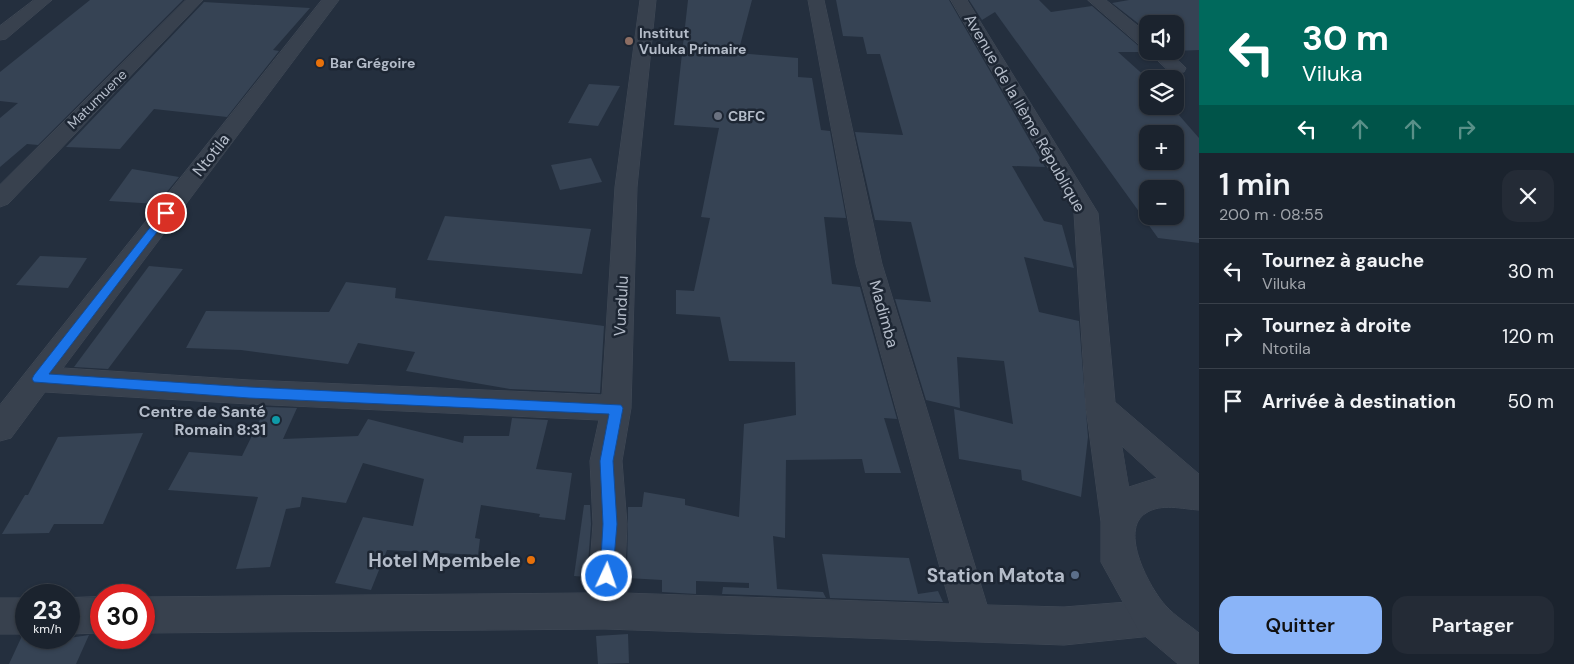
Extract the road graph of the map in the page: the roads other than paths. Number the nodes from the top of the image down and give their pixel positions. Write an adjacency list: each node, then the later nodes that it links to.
1 (44, 0): 8 (street)
2 (195, 0): 12 (street, Matumuene)
3 (331, 0): 13 (street, Ntotila)
4 (648, 0): 14 (street, Vundulu)
5 (816, 0): 24 (street, Madimba)
6 (959, 0): 15 (street, Avenue de la IIème République)
7 (1096, 0): 9 (street)
8 (0, 36)
9 (1139, 36)
10 (1168, 60): 11 (street)
11 (1177, 68)
12 (0, 199)
13 (38, 379): 14 (street); 16 (street, Ntotila)
14 (616, 408): 19 (street, Vundulu)
15 (1101, 408): 17 (street); 18 (street, Avenue de la IIème République)
16 (0, 428)
17 (1199, 495): 18 (street)
18 (1118, 522): 23 (street, Avenue de la IIème République)
19 (605, 611): 20 (street); 24 (street)
20 (155, 615)
21 (0, 616): 22 (street)
22 (15, 616)
23 (1152, 618): 24 (street); 25 (street, Avenue de la IIème République)
24 (974, 622)
25 (1199, 657)

